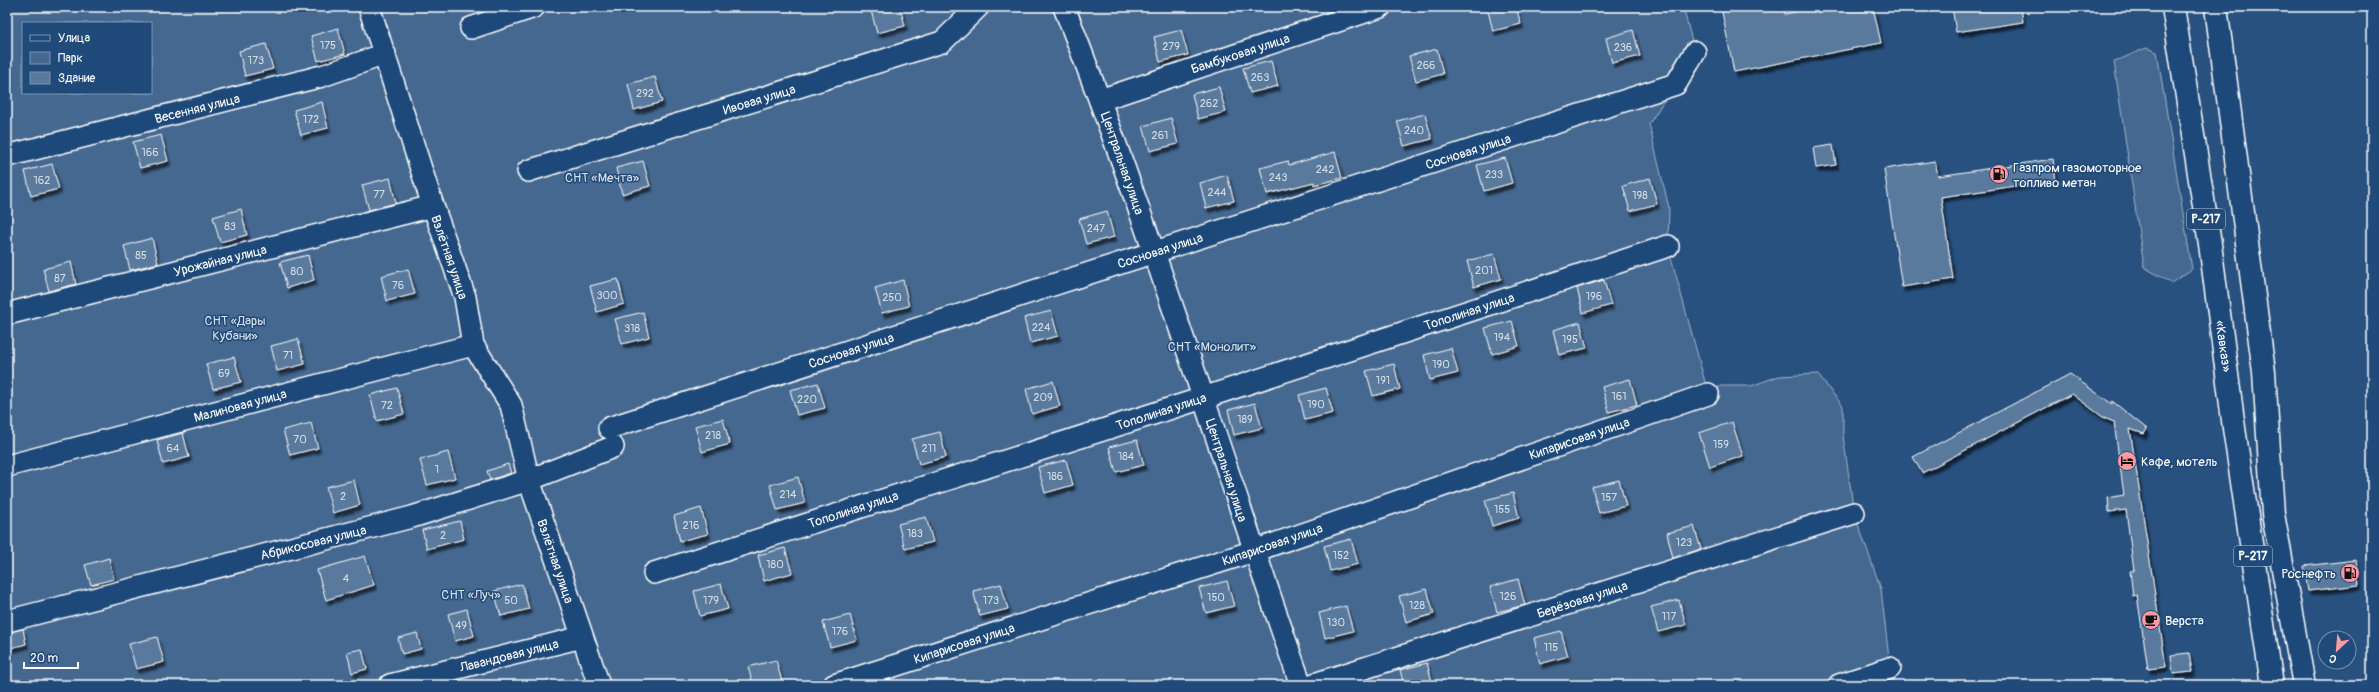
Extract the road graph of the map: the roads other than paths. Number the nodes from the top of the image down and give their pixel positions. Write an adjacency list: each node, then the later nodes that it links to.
1 (369, 7): 10 (street, Взлётная улица)
2 (534, 7): 8 (street)
3 (978, 7): 13 (street, Ивовая улица)
4 (1064, 7): 11 (street, Центральная улица)
5 (1380, 7): 11 (street, Бамбуковая улица)
6 (2173, 7): 36 (highway, «Кавказ» / Р-217)
7 (2216, 7): 37 (highway, Р-217)
8 (470, 28)
9 (1694, 52): 16 (street, Сосновая улица)
10 (385, 54): 12 (street, Весенняя улица); 14 (street, Взлётная улица)
11 (1100, 100): 16 (street, Центральная улица)
12 (7, 156)
13 (528, 171)
14 (433, 206): 17 (street, Урожайная улица); 18 (street, Взлётная улица)
15 (1668, 246): 20 (street, Тополиная улица)
16 (1154, 252): 20 (street, Центральная улица); 21 (street, Сосновая улица)
17 (7, 314)
18 (473, 345): 22 (street, Малиновая улица); 23 (street, Взлётная улица)
19 (1708, 394): 25 (street, Кипарисовая улица)
20 (1202, 398): 25 (street, Центральная улица); 26 (street, Тополиная улица)
21 (611, 438): 23 (street, Абрикосовая улица)
22 (7, 466)
23 (529, 480): 27 (street, Абрикосовая улица); 28 (street, Взлётная улица)
24 (1854, 513): 34 (street, Берёзовая улица)
25 (1254, 551): 32 (street, Кипарисовая улица); 33 (street, Центральная улица)
26 (654, 573)
27 (7, 621)
28 (582, 637): 30 (street, Лавандовая улица); 31 (street, Взлётная улица)
29 (1890, 668): 35 (street)
30 (390, 685)
31 (599, 685)
32 (834, 685)
33 (1301, 685)
34 (1311, 685)
35 (1839, 685)
36 (2272, 685)
37 (2304, 685)

